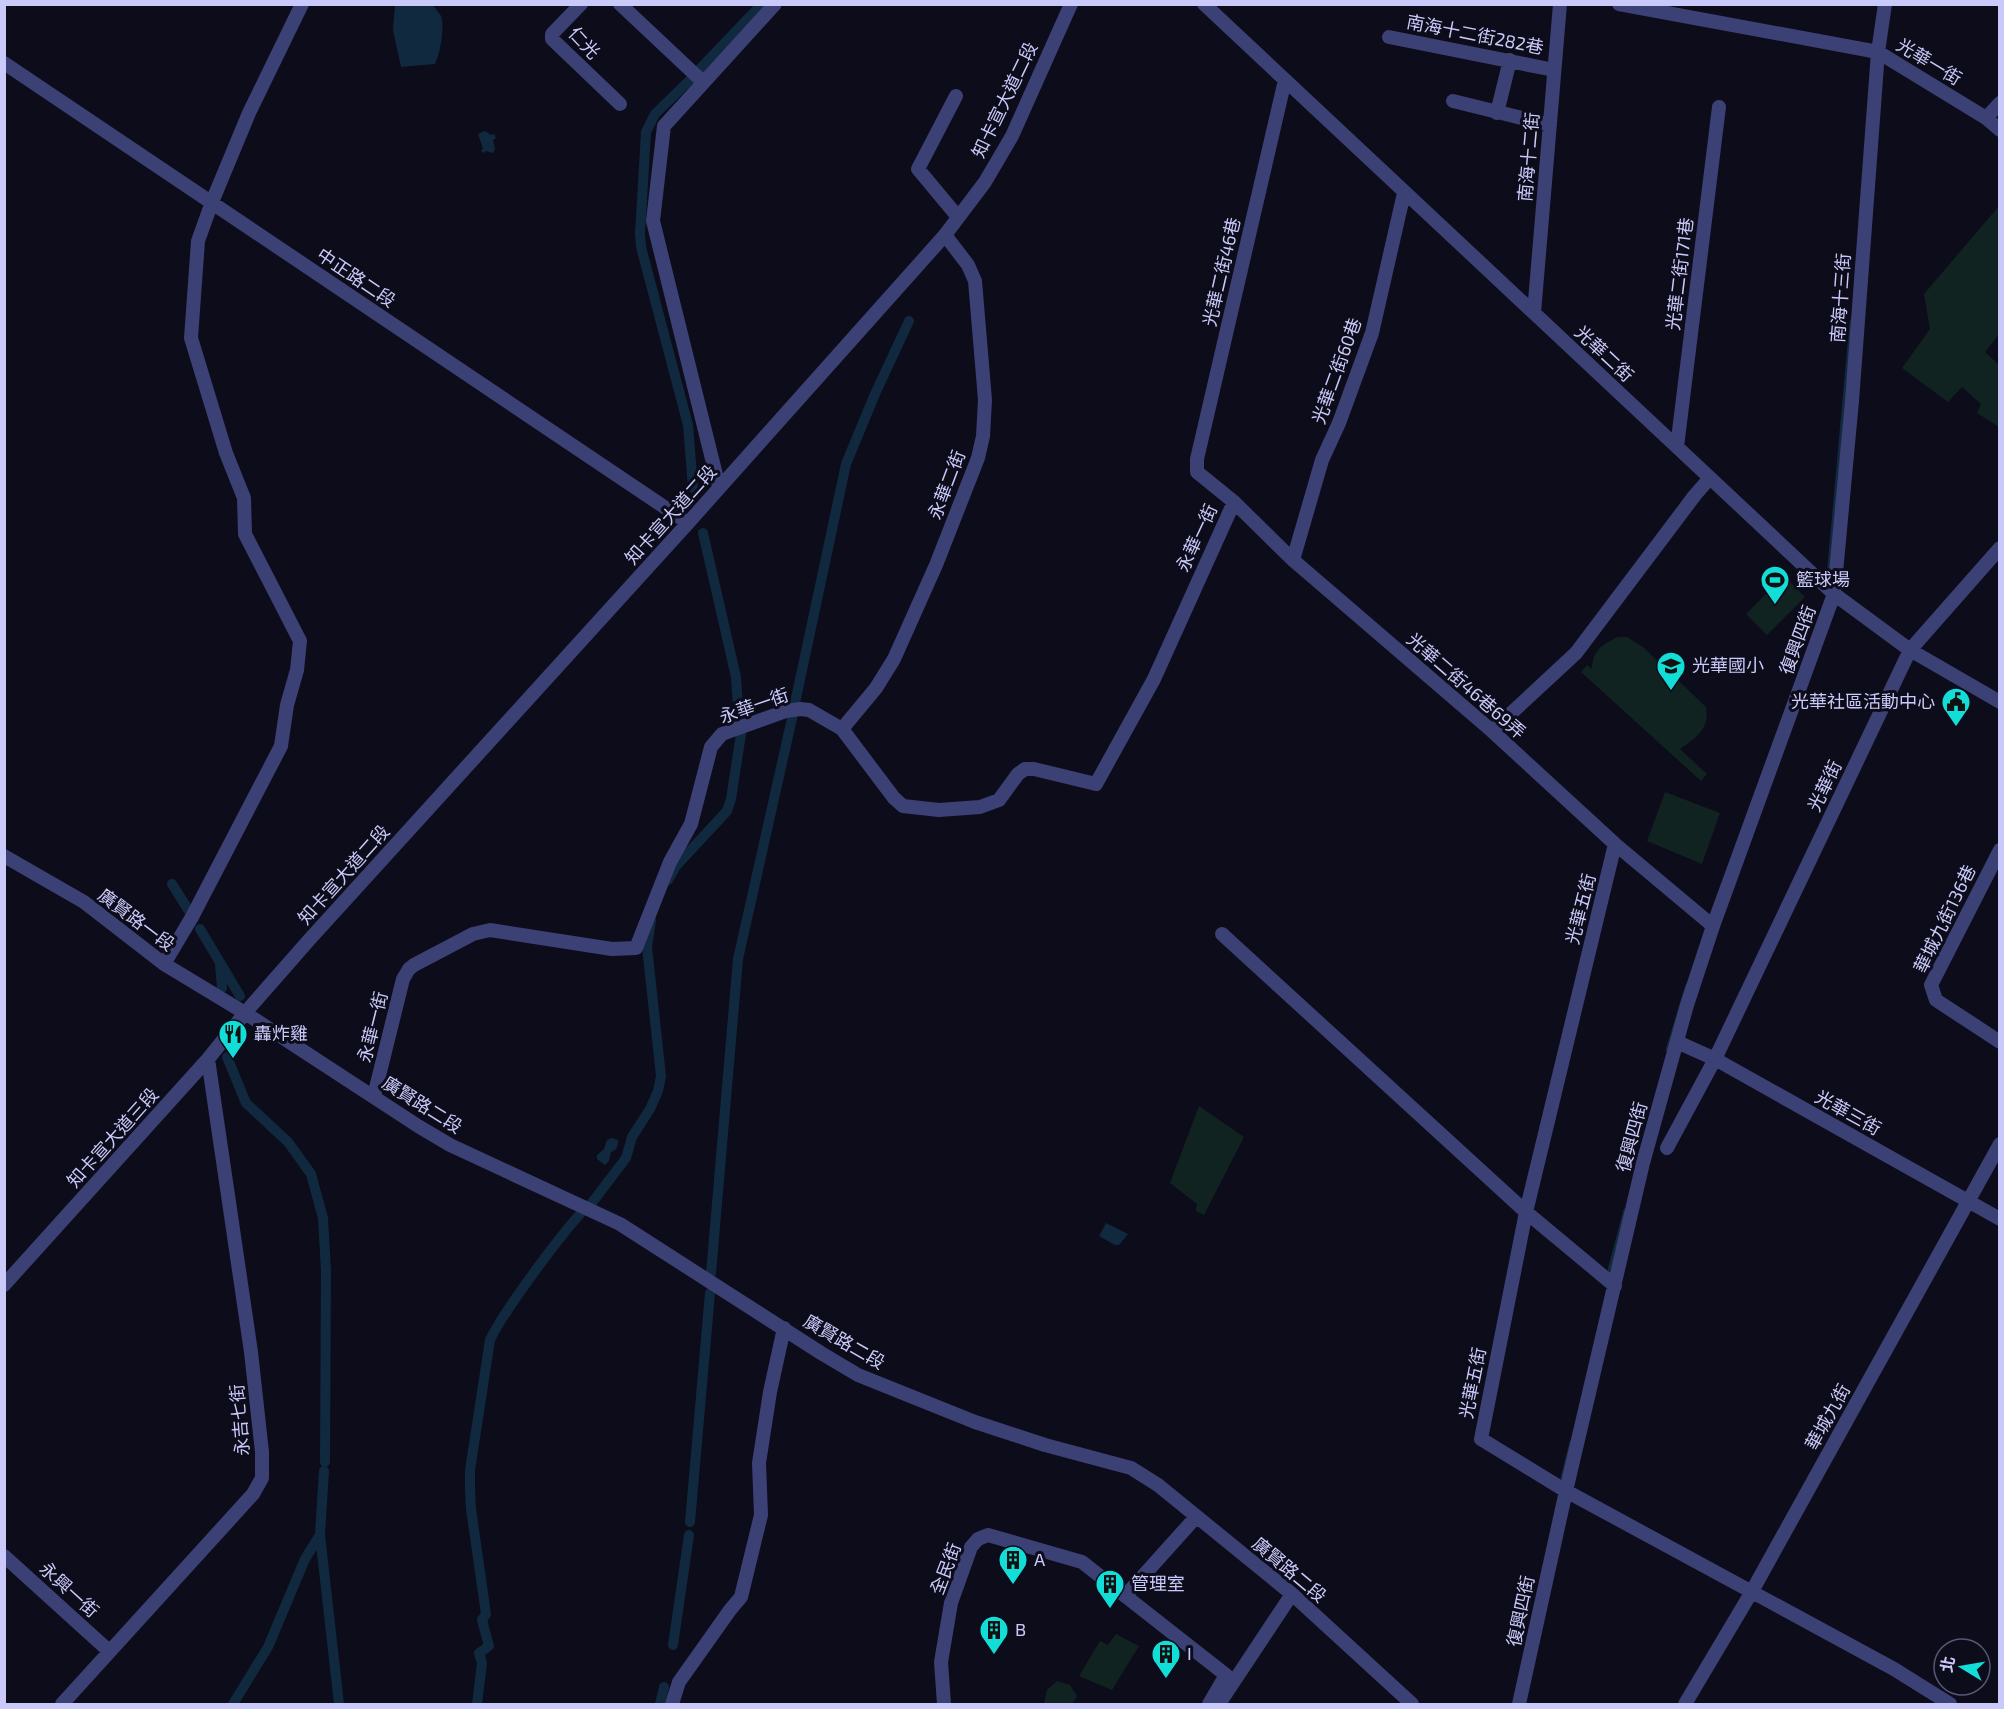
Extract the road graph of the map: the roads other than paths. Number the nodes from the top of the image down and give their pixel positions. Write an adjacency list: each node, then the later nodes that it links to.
1 (302, 4): 27 (street)
2 (580, 4): 20 (street, 仁光)
3 (620, 4): 16 (street)
4 (775, 4): 16 (street)
5 (1071, 4): 28 (street, 知卡宣大道二段)
6 (1204, 4): 15 (street, 光華二街)
7 (1560, 4): 14 (street, 南海十二街)
8 (1619, 4): 11 (street, 光華一街)
9 (1885, 4): 11 (street, 南海十三街)
10 (1389, 37): 12 (street, 南海十二街282巷)
11 (1878, 52): 23 (street, 光華一街); 39 (street, 南海十三街)
12 (1509, 60): 14 (street, 南海十二街282巷); 22 (street)
13 (4, 63): 27 (street, 中正路二段)
14 (1554, 70): 24 (street, 南海十二街)
15 (1285, 80): 26 (street, 光華二街); 32 (street, 光華二街46巷)
16 (704, 82): 34 (street)
17 (956, 96): 28 (street)
18 (1453, 101): 22 (street)
19 (2000, 103): 23 (street)
20 (620, 104)
21 (1719, 106): 31 (street, 光華二街171巷)
22 (1497, 113): 24 (street)
23 (1986, 118): 25 (street, 光華一街)
24 (1550, 125): 30 (street, 南海十二街)
25 (2000, 129)
26 (1404, 193): 30 (street, 光華二街); 38 (street, 光華二街60巷)
27 (212, 202): 36 (street, 中正路二段); 49 (street)
28 (958, 217): 29 (street, 知卡宣大道二段)
29 (945, 235): 34 (street, 知卡宣大道二段); 42 (street, 永華二街)
30 (1534, 313): 31 (street, 光華二街)
31 (1677, 447): 33 (street, 光華二街)
32 (1197, 472): 35 (street, 光華二街46巷69弄)
33 (1709, 479): 39 (street, 光華二街); 43 (street)
34 (719, 487): 36 (street, 知卡宣大道二段)
35 (1234, 502): 38 (street, 光華二街46巷69弄); 42 (street, 永華一街)
36 (688, 523): 50 (street, 知卡宣大道二段)
37 (2000, 548): 40 (street, 光華街)
38 (1293, 560): 43 (street, 光華二街46巷69弄)
39 (1834, 594): 40 (street, 光華二街); 47 (street, 復興四街)
40 (1910, 651): 41 (street, 光華二街); 54 (street, 光華街)
41 (2000, 702)
42 (842, 729): 55 (street, 永華一街)
43 (1492, 731): 44 (street, 光華二街46巷69弄)
44 (1615, 844): 47 (street, 光華二街46巷69弄); 59 (street, 光華五街)
45 (2000, 850): 52 (street, 華城九街136巷)
46 (4, 856): 49 (street, 廣賢路一段)
47 (1713, 926): 51 (street, 復興四街)
48 (1222, 934): 59 (street)
49 (164, 964): 50 (street, 廣賢路一段)
50 (245, 1013): 53 (street, 知卡宣大道三段); 55 (street, 廣賢路二段)
51 (1677, 1042): 54 (street, 光華三街); 62 (street, 復興四街)
52 (2000, 1042)
53 (208, 1059): 61 (street, 知卡宣大道三段); 70 (street, 永吉七街)
54 (1714, 1059): 57 (street, 光華街); 58 (street, 光華三街)
55 (374, 1096): 63 (street, 廣賢路二段)
56 (2000, 1144): 58 (street, 華城九街)
57 (1667, 1148)
58 (1968, 1201): 60 (street, 光華三街); 67 (street, 華城九街)
59 (1526, 1212): 62 (street); 64 (street, 光華五街)
60 (2000, 1219)
61 (4, 1285)
62 (1614, 1286): 64 (street, 復興四街)
63 (784, 1328): 65 (street, 廣賢路二段); 72 (street)
64 (1566, 1491): 67 (street, 光華五街); 77 (street, 復興四街)
65 (1196, 1517): 68 (street, 廣賢路二段); 69 (street)
66 (4, 1556): 70 (street, 永興一街)
67 (1751, 1593): 78 (street, 華城九街); 79 (street, 光華五街)
68 (1292, 1594): 75 (street); 76 (street, 廣賢路二段)
69 (1125, 1596): 73 (street, 全民街); 74 (street, 全民街)
70 (109, 1651): 71 (street, 永吉七街)
71 (62, 1704)
72 (672, 1704)
73 (944, 1704)
74 (1209, 1704)
75 (1219, 1704)
76 (1412, 1704)
77 (1519, 1704)
78 (1685, 1704)
79 (1950, 1704)

